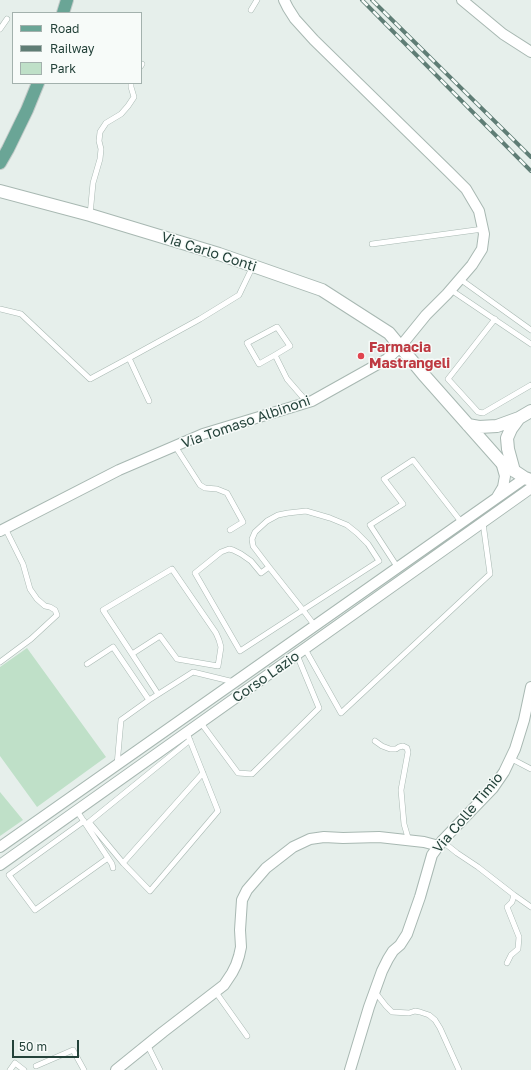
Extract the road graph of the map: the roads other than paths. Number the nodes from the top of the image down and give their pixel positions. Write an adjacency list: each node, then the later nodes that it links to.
1 (256, 0): 4 (lane)
2 (284, 0): 13 (street, Via Tomaso Albinoni)
3 (462, 0): 7 (street)
4 (251, 10)
5 (7, 19): 6 (lane)
6 (0, 30)
7 (531, 52)
8 (38, 84): 10 (main road)
9 (131, 85): 12 (lane)
10 (0, 163)
11 (0, 191): 12 (street, Via Carlo Conti)
12 (90, 215): 15 (street, Via Carlo Conti)
13 (483, 229): 14 (lane); 16 (street, Via Tomaso Albinoni)
14 (372, 244)
15 (254, 266): 22 (street, Via Carlo Conti); 24 (lane)
16 (460, 279): 17 (street, Via Tomaso Albinoni); 20 (lane)
17 (451, 290): 19 (lane); 22 (street, Via Tomaso Albinoni)
18 (0, 309): 24 (lane)
19 (495, 319): 21 (lane); 25 (lane)
20 (530, 329)
21 (531, 344)
22 (400, 347): 27 (street, Via Tomaso Albinoni); 30 (street, Via Carlo Conti)
23 (275, 355): 23 (lane); 27 (lane)
24 (129, 358): 26 (lane)
25 (531, 385)
26 (149, 401)
27 (307, 402): 33 (street, Via Tomaso Albinoni)
28 (531, 411): 29 (street)
29 (519, 418): 31 (street); 32 (street)
30 (468, 425): 31 (street); 34 (street, Via Carlo Conti)
31 (497, 426): 34 (street)
32 (507, 438): 34 (street); 36 (street)
33 (175, 446): 41 (street, Via Tomaso Albinoni); 42 (lane)
34 (487, 446): 35 (street, Via Carlo Conti)
35 (501, 462): 36 (street, Via Carlo Conti); 38 (street, Corso Lazio)
36 (514, 471): 37 (street, Via Carlo Conti)
37 (529, 482): 38 (street, Corso Lazio); 40 (street, Corso Lazio)
38 (496, 498): 39 (street, Corso Lazio)
39 (462, 523): 44 (street, Corso Lazio); 44 (lane)
40 (483, 523): 47 (street, Corso Lazio); 47 (lane)
41 (1, 530): 49 (lane)
42 (230, 530)
43 (269, 567): 45 (lane); 45 (lane); 45 (lane)
44 (398, 568): 46 (street, Corso Lazio)
45 (303, 610): 46 (lane)
46 (315, 626): 51 (street, Corso Lazio)
47 (301, 652): 55 (street, Corso Lazio); 55 (lane)
48 (132, 654): 48 (lane); 53 (lane)
49 (0, 662)
50 (87, 664): 54 (lane)
51 (235, 682): 53 (lane); 59 (street, Corso Lazio)
52 (531, 687): 58 (street, Via Colle Timio)
53 (158, 694): 54 (lane)
54 (149, 700): 59 (lane)
55 (201, 723): 56 (street, Corso Lazio)
56 (188, 737): 61 (lane); 62 (street, Corso Lazio); 68 (lane)
57 (375, 741): 64 (lane)
58 (510, 758): 60 (lane); 65 (street, Via Colle Timio)
59 (117, 765): 66 (street, Corso Lazio)
60 (531, 769)
61 (203, 773): 68 (lane); 68 (lane)
62 (77, 811): 63 (lane); 69 (street, Corso Lazio)
63 (84, 821): 67 (lane); 67 (lane)
64 (409, 841): 65 (street); 74 (street)
65 (440, 843): 71 (lane); 75 (street, Via Colle Timio)
66 (0, 847)
67 (108, 858): 70 (lane)
68 (123, 862)
69 (0, 865)
70 (113, 868)
71 (514, 895): 72 (lane); 73 (lane)
72 (531, 907)
73 (507, 963)
74 (216, 991): 76 (lane); 77 (street)
75 (375, 992): 84 (street, Via Colle Timio); 85 (lane)
76 (247, 1036)
77 (148, 1044): 82 (street); 83 (lane)
78 (36, 1066): 81 (lane)
79 (10, 1070): 80 (lane)
80 (24, 1070)
81 (84, 1070)
82 (116, 1070)
83 (160, 1070)
84 (350, 1070)
85 (459, 1070)

